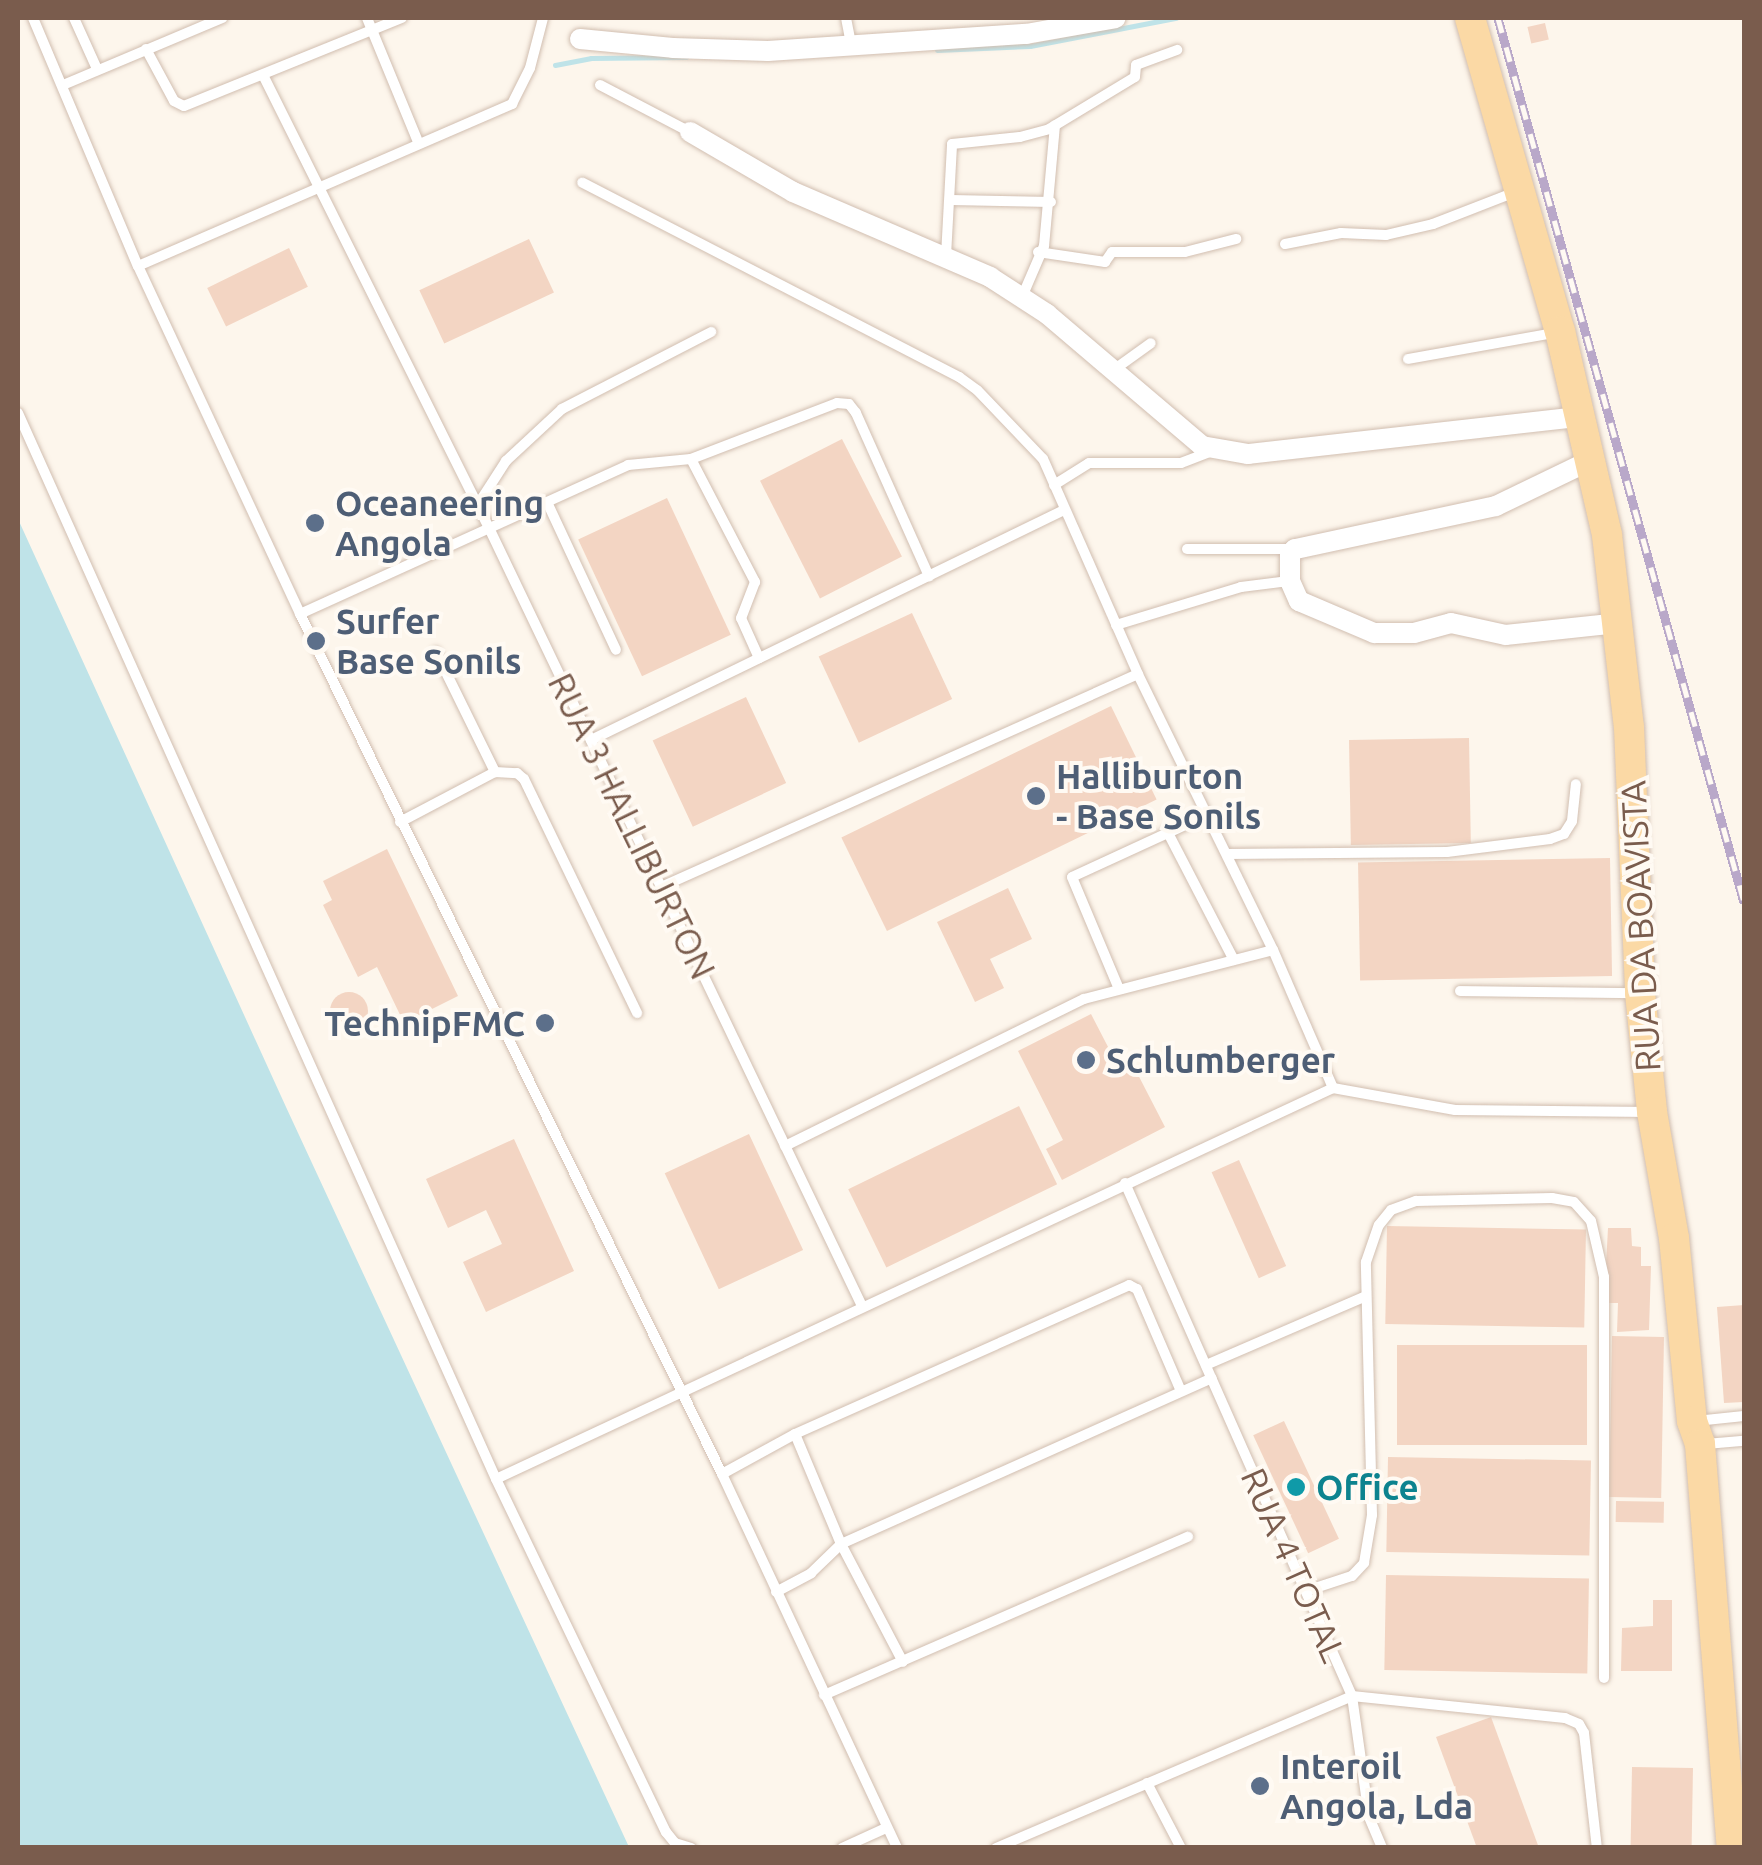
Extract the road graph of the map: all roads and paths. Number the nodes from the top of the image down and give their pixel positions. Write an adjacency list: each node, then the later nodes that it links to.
1 (32, 18): 17 (lane)
2 (74, 18): 14 (lane)
3 (222, 18): 12 (lane)
4 (402, 18): 9 (lane)
5 (543, 18): 20 (lane)
6 (846, 18): 11 (lane)
7 (1116, 18): 11 (street)
8 (1470, 18): 23 (main road, RUA DA BOAVISTA)
9 (369, 23): 15 (lane); 20 (lane)
10 (580, 39): 11 (street)
11 (851, 44)
12 (146, 48): 14 (lane); 15 (lane)
13 (1178, 50): 18 (lane)
14 (97, 69): 17 (lane)
15 (263, 74): 22 (lane, RUA 3 HALLIBURTON)
16 (600, 84): 19 (lane)
17 (62, 85): 30 (lane)
18 (1055, 126): 24 (lane); 25 (lane)
19 (690, 132): 29 (street)
20 (419, 144): 22 (lane)
21 (582, 182): 42 (lane)
22 (318, 186): 30 (lane); 44 (lane, RUA 3 HALLIBURTON)
23 (1520, 190): 27 (lane); 33 (main road, RUA DA BOAVISTA)
24 (951, 200): 25 (lane); 29 (lane)
25 (1051, 202): 28 (lane)
26 (1236, 239): 28 (lane)
27 (1285, 244)
28 (1038, 252): 31 (lane)
29 (946, 256): 31 (street)
30 (138, 266): 51 (lane)
31 (1022, 297): 36 (street)
32 (711, 332): 44 (lane)
33 (1560, 332): 35 (lane); 38 (main road, RUA DA BOAVISTA)
34 (1151, 343): 36 (lane)
35 (1408, 360)
36 (1115, 369): 39 (street)
37 (18, 412): 87 (lane)
38 (1580, 416): 39 (street); 41 (main road, RUA DA BOAVISTA)
39 (1215, 450): 42 (lane)
40 (691, 459): 43 (lane); 49 (lane); 56 (lane)
41 (1591, 460): 48 (street); 52 (main road, RUA DA BOAVISTA)
42 (1054, 485): 45 (lane)
43 (547, 502): 46 (lane); 54 (lane)
44 (478, 506): 46 (lane, RUA 3 HALLIBURTON)
45 (1064, 510): 49 (lane); 53 (lane)
46 (490, 530): 51 (lane); 58 (lane, RUA 3 HALLIBURTON)
47 (1187, 549): 48 (lane)
48 (1295, 550): 50 (street)
49 (929, 576): 56 (lane)
50 (1290, 581): 52 (street); 53 (lane)
51 (300, 614): 62 (lane)
52 (1619, 623): 70 (main road, RUA DA BOAVISTA)
53 (1116, 625): 57 (lane)
54 (616, 650)
55 (436, 652): 59 (lane)
56 (759, 658): 58 (lane)
57 (1138, 674): 61 (lane); 65 (lane)
58 (590, 740): 65 (lane, RUA 3 HALLIBURTON)
59 (495, 772): 62 (lane); 71 (lane)
60 (1576, 784): 64 (lane)
61 (1209, 814): 63 (lane); 64 (lane)
62 (400, 822): 81 (lane)
63 (1166, 831): 67 (lane); 68 (lane)
64 (1228, 854): 66 (lane)
65 (661, 887): 74 (lane, RUA 3 HALLIBURTON)
66 (1273, 950): 67 (lane); 72 (lane)
67 (1234, 960): 68 (lane)
68 (1119, 989): 74 (lane)
69 (1460, 991): 70 (lane)
70 (1640, 993): 73 (main road, RUA DA BOAVISTA)
71 (638, 1013)
72 (1334, 1088): 73 (lane); 75 (lane)
73 (1652, 1112): 83 (main road, RUA DA BOAVISTA)
74 (785, 1146): 77 (lane, RUA 3 HALLIBURTON)
75 (1126, 1183): 77 (lane); 78 (lane, RUA 4 TOTAL)
76 (1366, 1296): 78 (lane); 90 (lane); 93 (lane)
77 (862, 1306): 81 (lane)
78 (1206, 1365): 79 (lane, RUA 4 TOTAL)
79 (1212, 1378): 80 (lane); 90 (lane, RUA 4 TOTAL)
80 (1181, 1391): 84 (lane); 89 (lane)
81 (682, 1395): 86 (lane); 87 (lane)
82 (1744, 1416): 83 (lane)
83 (1696, 1433): 85 (lane); 105 (main road, RUA DA BOAVISTA)
84 (794, 1434): 86 (lane); 89 (lane)
85 (1744, 1441)
86 (722, 1474): 91 (lane)
87 (496, 1480): 98 (lane)
88 (1188, 1537): 92 (lane)
89 (842, 1544): 91 (lane); 92 (lane)
90 (1306, 1591): 95 (lane, RUA 4 TOTAL)
91 (776, 1592): 94 (lane)
92 (903, 1662): 94 (lane)
93 (1604, 1678)
94 (824, 1696): 97 (lane)
95 (1352, 1696): 96 (lane); 103 (lane, RUA 4 TOTAL); 104 (lane)
96 (1147, 1784): 101 (lane); 102 (lane)
97 (886, 1828): 99 (lane); 100 (lane)
98 (691, 1848)
99 (842, 1848)
100 (897, 1848)
101 (996, 1848)
102 (1181, 1848)
103 (1382, 1848)
104 (1597, 1848)
105 (1732, 1848)

